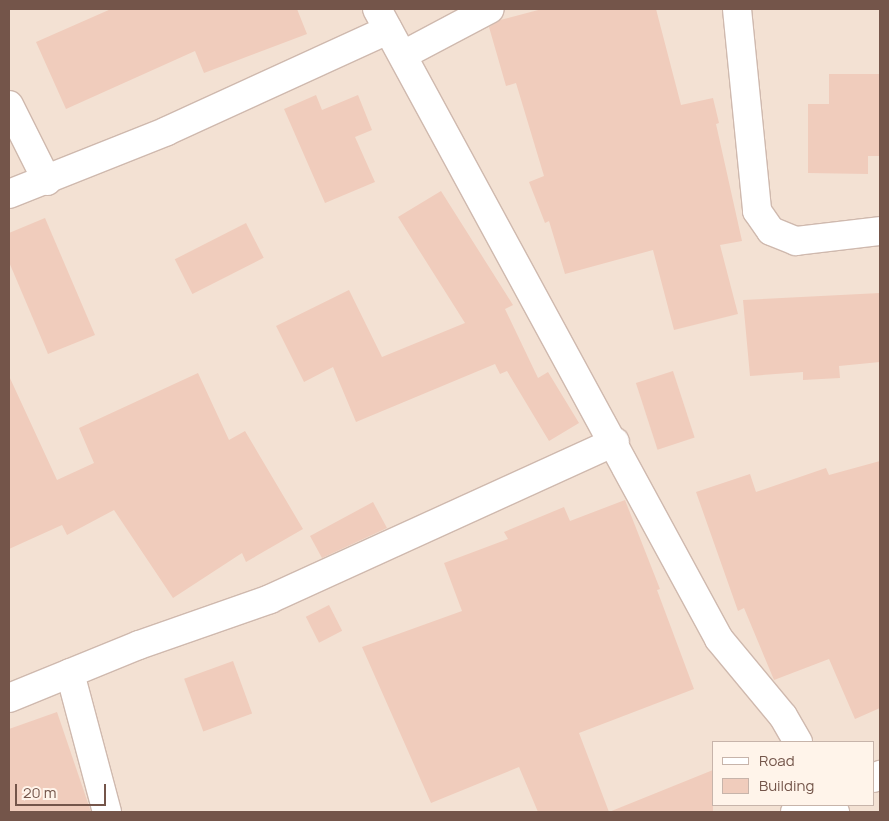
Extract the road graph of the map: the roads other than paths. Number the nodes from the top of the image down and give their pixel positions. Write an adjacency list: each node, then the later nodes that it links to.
1 (490, 9): 4 (street)
2 (737, 9): 8 (street)
3 (383, 19): 4 (street); 6 (street)
4 (403, 55): 9 (street)
5 (9, 105): 6 (street)
6 (47, 181): 7 (street)
7 (9, 194)
8 (880, 231)
9 (615, 442): 10 (street); 12 (street)
10 (70, 673): 11 (street); 13 (street)
11 (9, 698)
12 (797, 741)
13 (107, 812)

